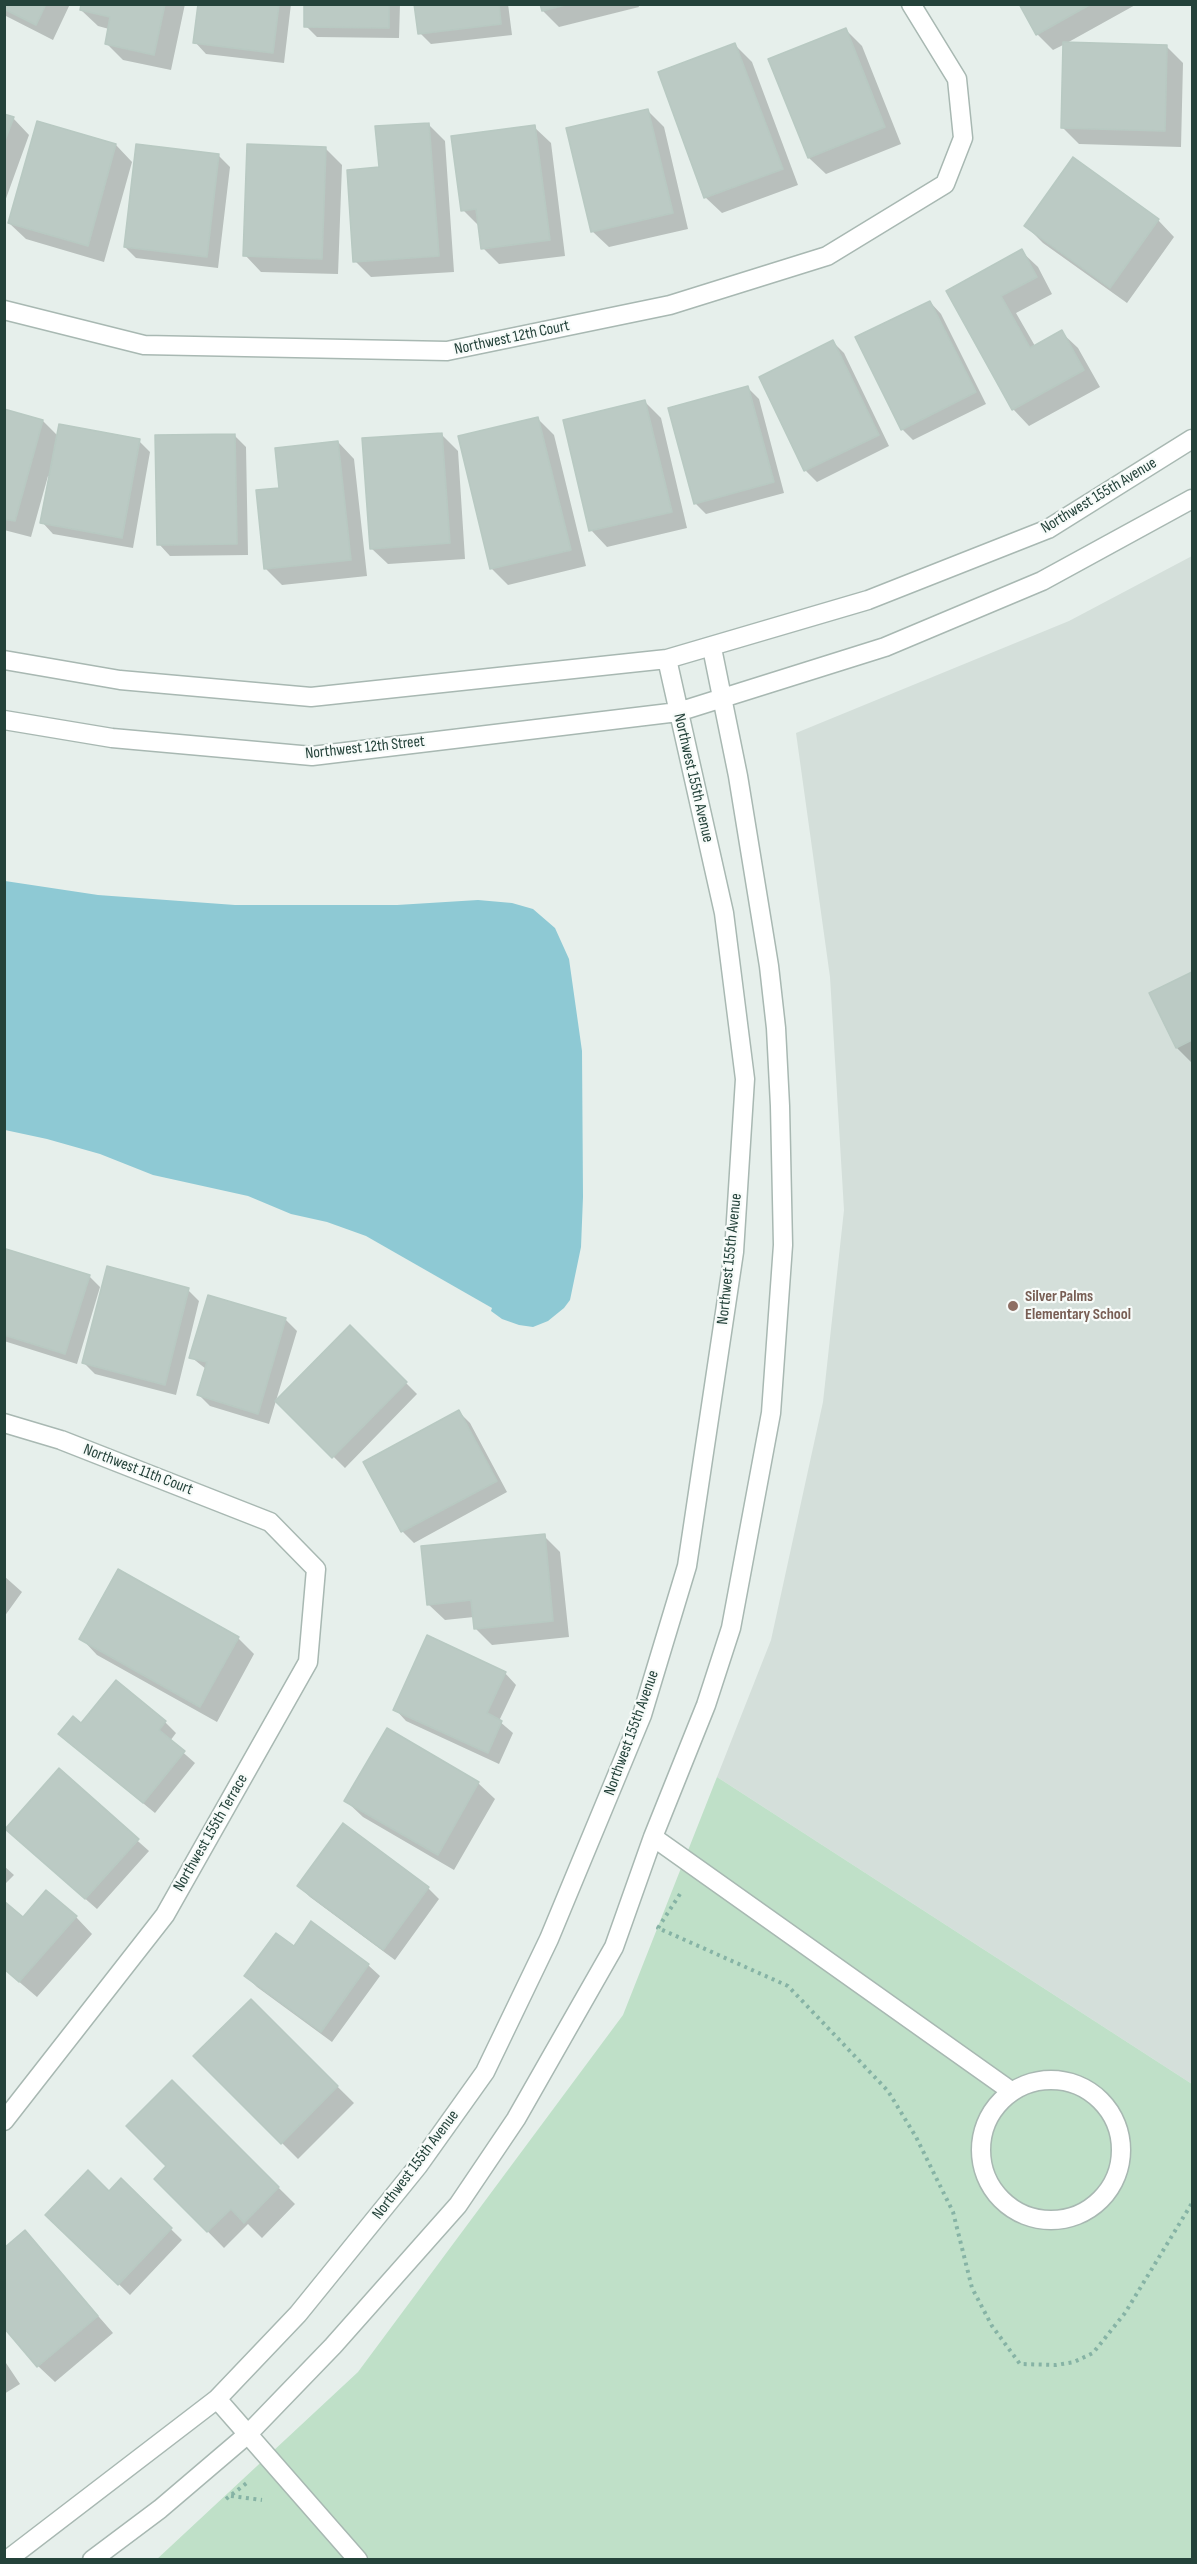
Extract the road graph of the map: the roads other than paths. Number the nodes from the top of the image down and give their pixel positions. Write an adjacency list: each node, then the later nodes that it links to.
1 (911, 4): 2 (street, Northwest 12th Court)
2 (4, 310)
3 (1192, 439): 5 (street, Northwest 155th Avenue)
4 (1192, 499): 8 (street)
5 (712, 648): 6 (street); 8 (street)
6 (667, 659): 7 (street); 9 (street, Northwest 155th Avenue)
7 (4, 660)
8 (723, 698): 9 (street, Northwest 12th Street); 13 (street)
9 (678, 712): 10 (street, Northwest 12th Street); 16 (street, Northwest 155th Avenue)
10 (4, 720)
11 (4, 1423): 12 (street, Northwest 11th Court)
12 (270, 1522): 15 (street, Northwest 155th Terrace)
13 (653, 1837): 14 (street); 17 (street)
14 (1011, 2091): 14 (street)
15 (4, 2121)
16 (217, 2399): 17 (street); 18 (street, Northwest 155th Avenue)
17 (248, 2434): 19 (street); 20 (street)
18 (7, 2559)
19 (92, 2559)
20 (358, 2559)

